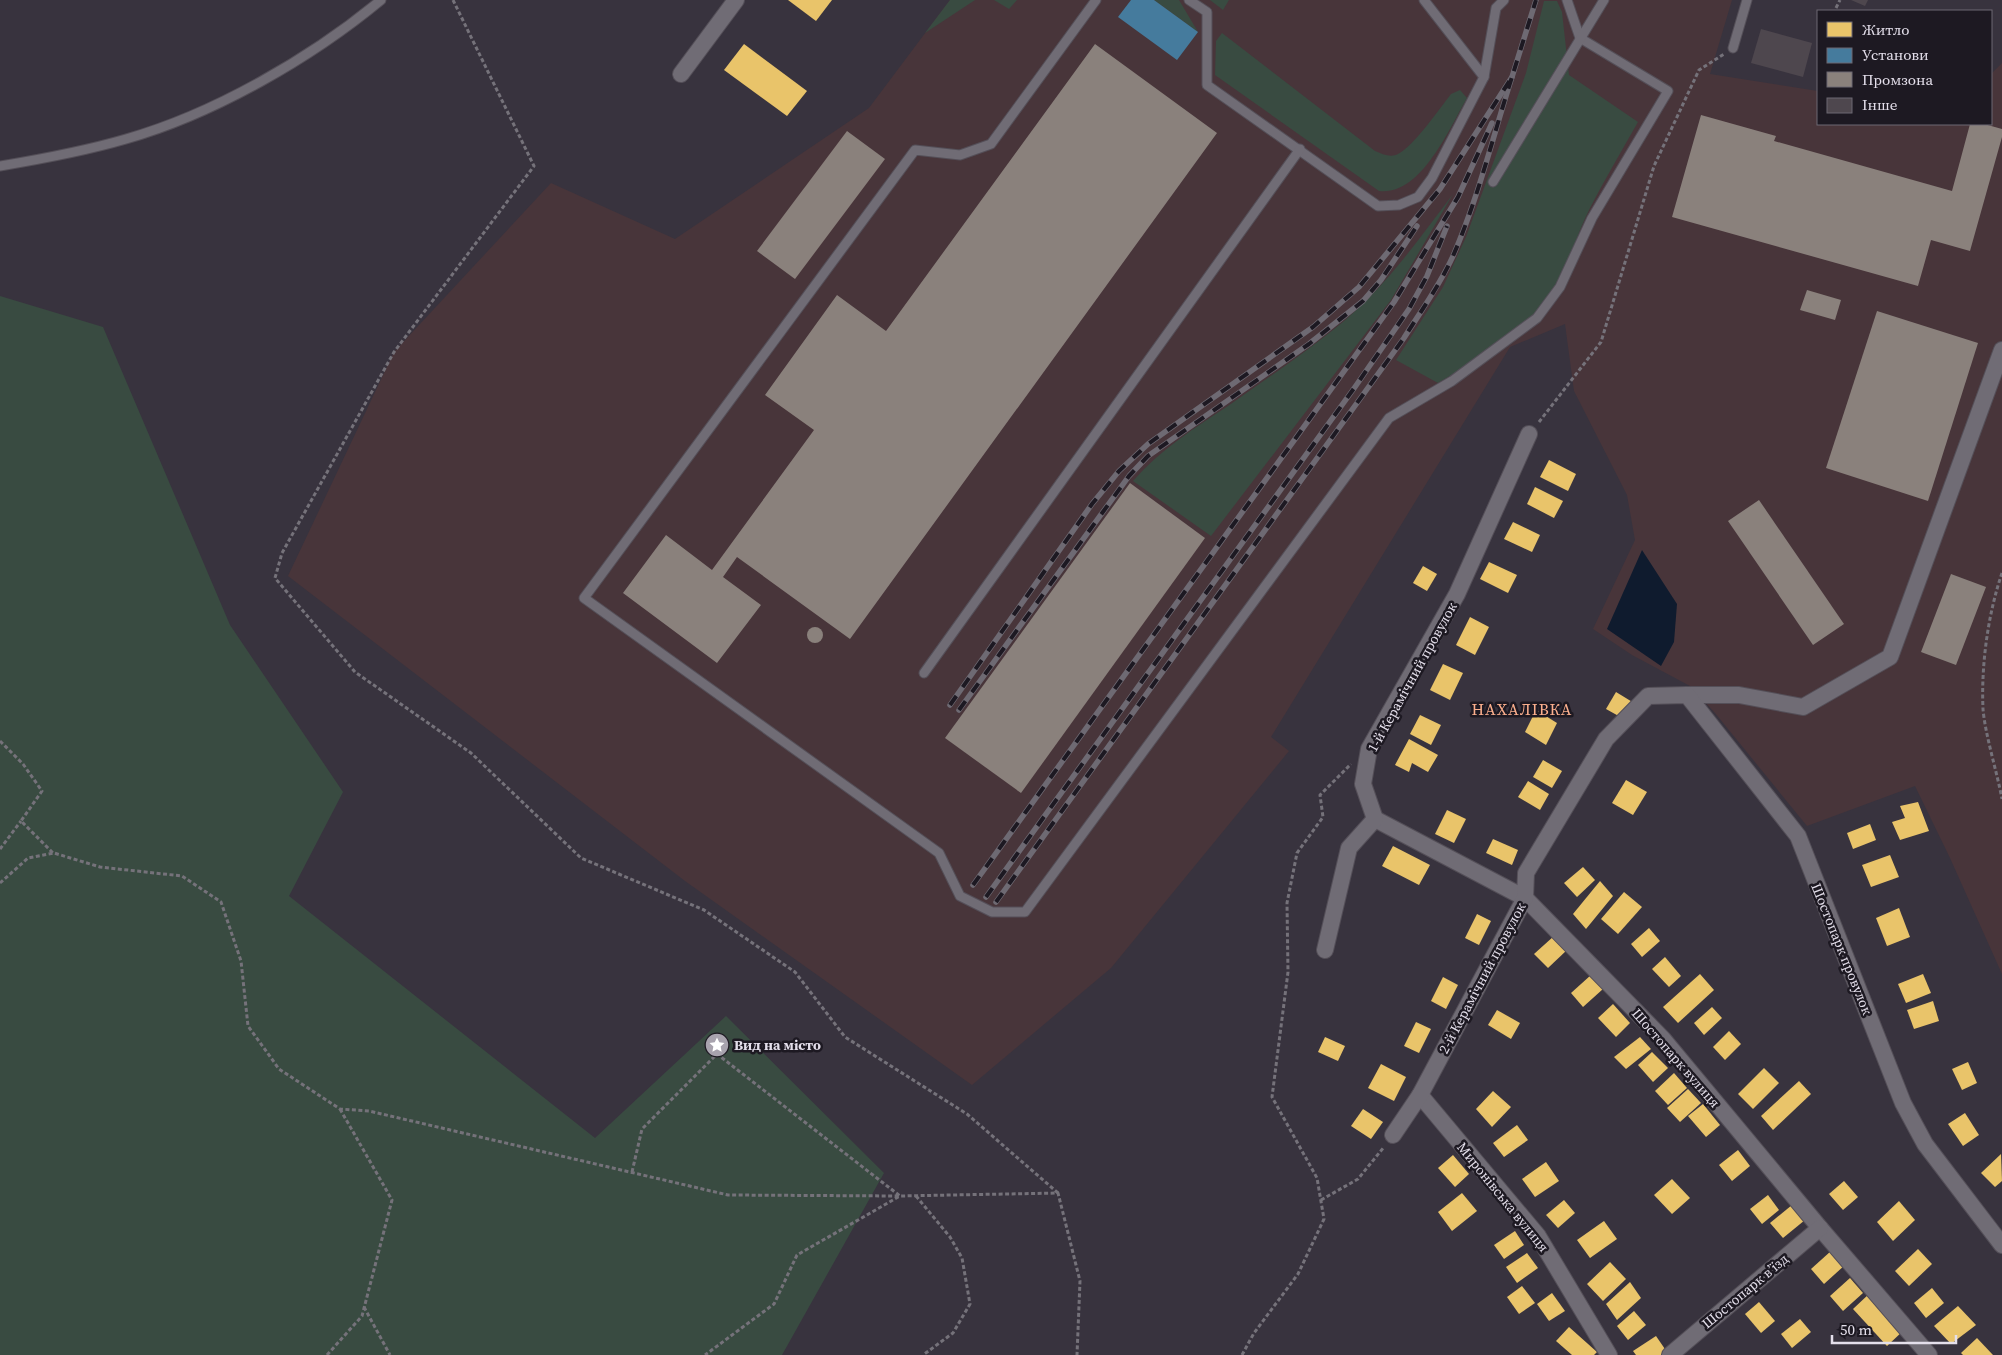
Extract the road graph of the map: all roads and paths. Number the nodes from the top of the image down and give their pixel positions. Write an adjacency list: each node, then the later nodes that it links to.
1 (382, 0): 18 (lane)
2 (453, 0): 39 (path)
3 (736, 0): 15 (street)
4 (1096, 0): 13 (lane)
5 (1189, 0): 17 (lane)
6 (1424, 0): 16 (lane)
7 (1504, 0): 16 (lane)
8 (1567, 0): 13 (lane)
9 (1604, 0): 13 (lane)
10 (1747, 0): 14 (lane)
11 (1840, 0): 12 (path)
12 (1836, 8)
13 (1580, 38): 19 (lane)
14 (1734, 48): 21 (path)
15 (681, 74)
16 (1484, 78): 17 (lane)
17 (1300, 149): 23 (lane)
18 (0, 166)
19 (1493, 182)
20 (2002, 350): 24 (street)
21 (1529, 434): 26 (street, 1-й Керамічний провулок)
22 (2002, 573): 27 (path)
23 (924, 673)
24 (1687, 695): 33 (street, 2-й Керамічний провулок); 44 (street, Шостопарк провулок)
25 (0, 742): 29 (path)
26 (1369, 749): 28 (street, 1-й Керамічний провулок); 42 (path)
27 (2002, 798)
28 (1375, 819): 33 (street, Шостопарк вулиця); 34 (street)
29 (21, 821): 30 (path); 31 (path)
30 (0, 849)
31 (54, 853): 32 (path); 36 (path)
32 (0, 883)
33 (1525, 898): 35 (street, 2-й Керамічний провулок); 43 (street, Шостопарк вулиця)
34 (1325, 950)
35 (1420, 1095): 37 (street, 2-й Керамічний провулок); 52 (street, Миронівська вулиця)
36 (340, 1109): 38 (path); 45 (path)
37 (1393, 1135): 42 (path)
38 (632, 1172): 40 (path); 40 (path)
39 (1058, 1192): 41 (path); 50 (path)
40 (900, 1196): 41 (path); 48 (path)
41 (916, 1196): 49 (path)
42 (1321, 1200): 51 (path)
43 (1820, 1228): 53 (street, Шостопарк в’їзд); 54 (street, Шостопарк вулиця)
44 (2002, 1245)
45 (364, 1307): 46 (path); 47 (path)
46 (327, 1355)
47 (390, 1355)
48 (705, 1355)
49 (923, 1355)
50 (1077, 1355)
51 (1242, 1355)
52 (1609, 1355)
53 (1670, 1355)
54 (1929, 1355)

